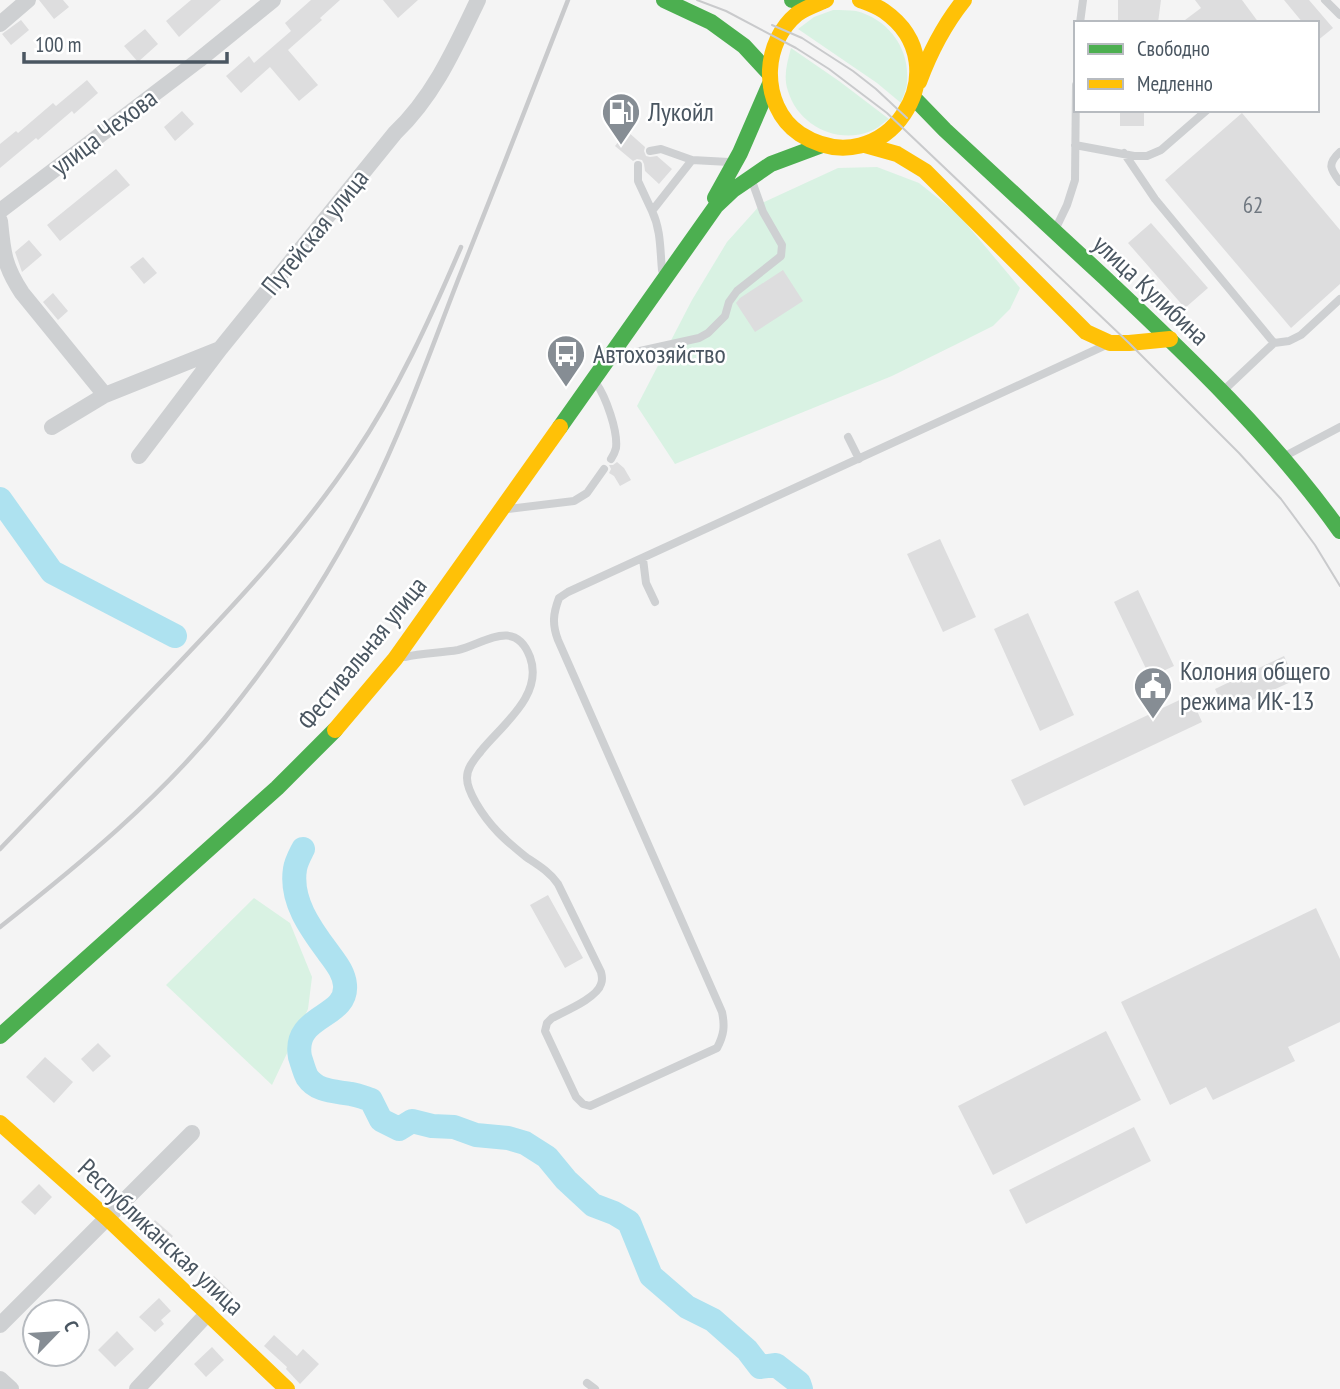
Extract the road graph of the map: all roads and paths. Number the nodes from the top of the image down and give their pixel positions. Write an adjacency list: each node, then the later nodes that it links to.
1 (28, 0): 13 (street)
2 (273, 0): 29 (street, улица Чехова)
3 (478, 0): 39 (street, Путейская улица)
4 (664, 0): 14 (main road)
5 (792, 0): 6 (main road)
6 (825, 0): 14 (main road, Фестивальная улица)
7 (860, 0): 15 (main road)
8 (964, 0): 15 (main road)
9 (1083, 0): 12 (lane)
10 (1325, 0): 11 (lane)
11 (1340, 15)
12 (1080, 21)
13 (0, 24)
14 (769, 79): 18 (main road); 25 (main road, Фестивальная улица)
15 (916, 92): 19 (main road); 32 (main road, улица Кулибина)
16 (1076, 112): 20 (lane)
17 (1205, 112): 23 (lane)
18 (822, 145): 19 (main road); 27 (main road, Фестивальная улица)
19 (865, 145): 37 (main road)
20 (1075, 145): 23 (lane); 32 (lane)
21 (650, 151): 24 (lane)
22 (1340, 152): 28 (lane)
23 (1124, 153): 38 (lane)
24 (692, 160): 25 (lane); 30 (lane)
25 (736, 162): 33 (main road, Фестивальная улица)
26 (638, 165): 30 (lane)
27 (751, 176): 33 (main road, Фестивальная улица); 40 (lane)
28 (1340, 183)
29 (0, 211)
30 (653, 211): 34 (lane)
31 (0, 221): 42 (street)
32 (1054, 232): 36 (main road, улица Кулибина)
33 (693, 238): 34 (main road, Фестивальная улица)
34 (663, 279): 40 (main road, Фестивальная улица)
35 (1340, 299): 38 (lane)
36 (1170, 339): 37 (main road); 41 (main road, улица Кулибина)
37 (1110, 343): 49 (lane)
38 (1273, 343): 41 (lane)
39 (220, 349): 42 (street); 46 (street, Путейская улица)
40 (598, 371): 48 (lane); 51 (main road, Фестивальная улица)
41 (1222, 391): 47 (main road, улица Кулибина)
42 (105, 395): 43 (street)
43 (52, 427)
44 (1340, 427): 47 (lane)
45 (848, 436): 49 (lane)
46 (139, 456)
47 (1283, 458): 52 (main road, улица Кулибина)
48 (611, 459)
49 (859, 459): 53 (lane)
50 (604, 469): 51 (lane)
51 (502, 510): 55 (main road, Фестивальная улица)
52 (1340, 531)
53 (643, 559): 54 (lane); 55 (lane)
54 (654, 602)
55 (395, 659): 56 (main road, Фестивальная улица)
56 (0, 1036)
57 (0, 1123): 59 (main road, Республиканская улица)
58 (192, 1133): 59 (street)
59 (107, 1218): 60 (main road, Республиканская улица); 61 (street)
60 (208, 1313): 64 (street); 65 (main road, Республиканская улица)
61 (0, 1325)
62 (0, 1378): 63 (street)
63 (11, 1389)
64 (137, 1389)
65 (287, 1389)

